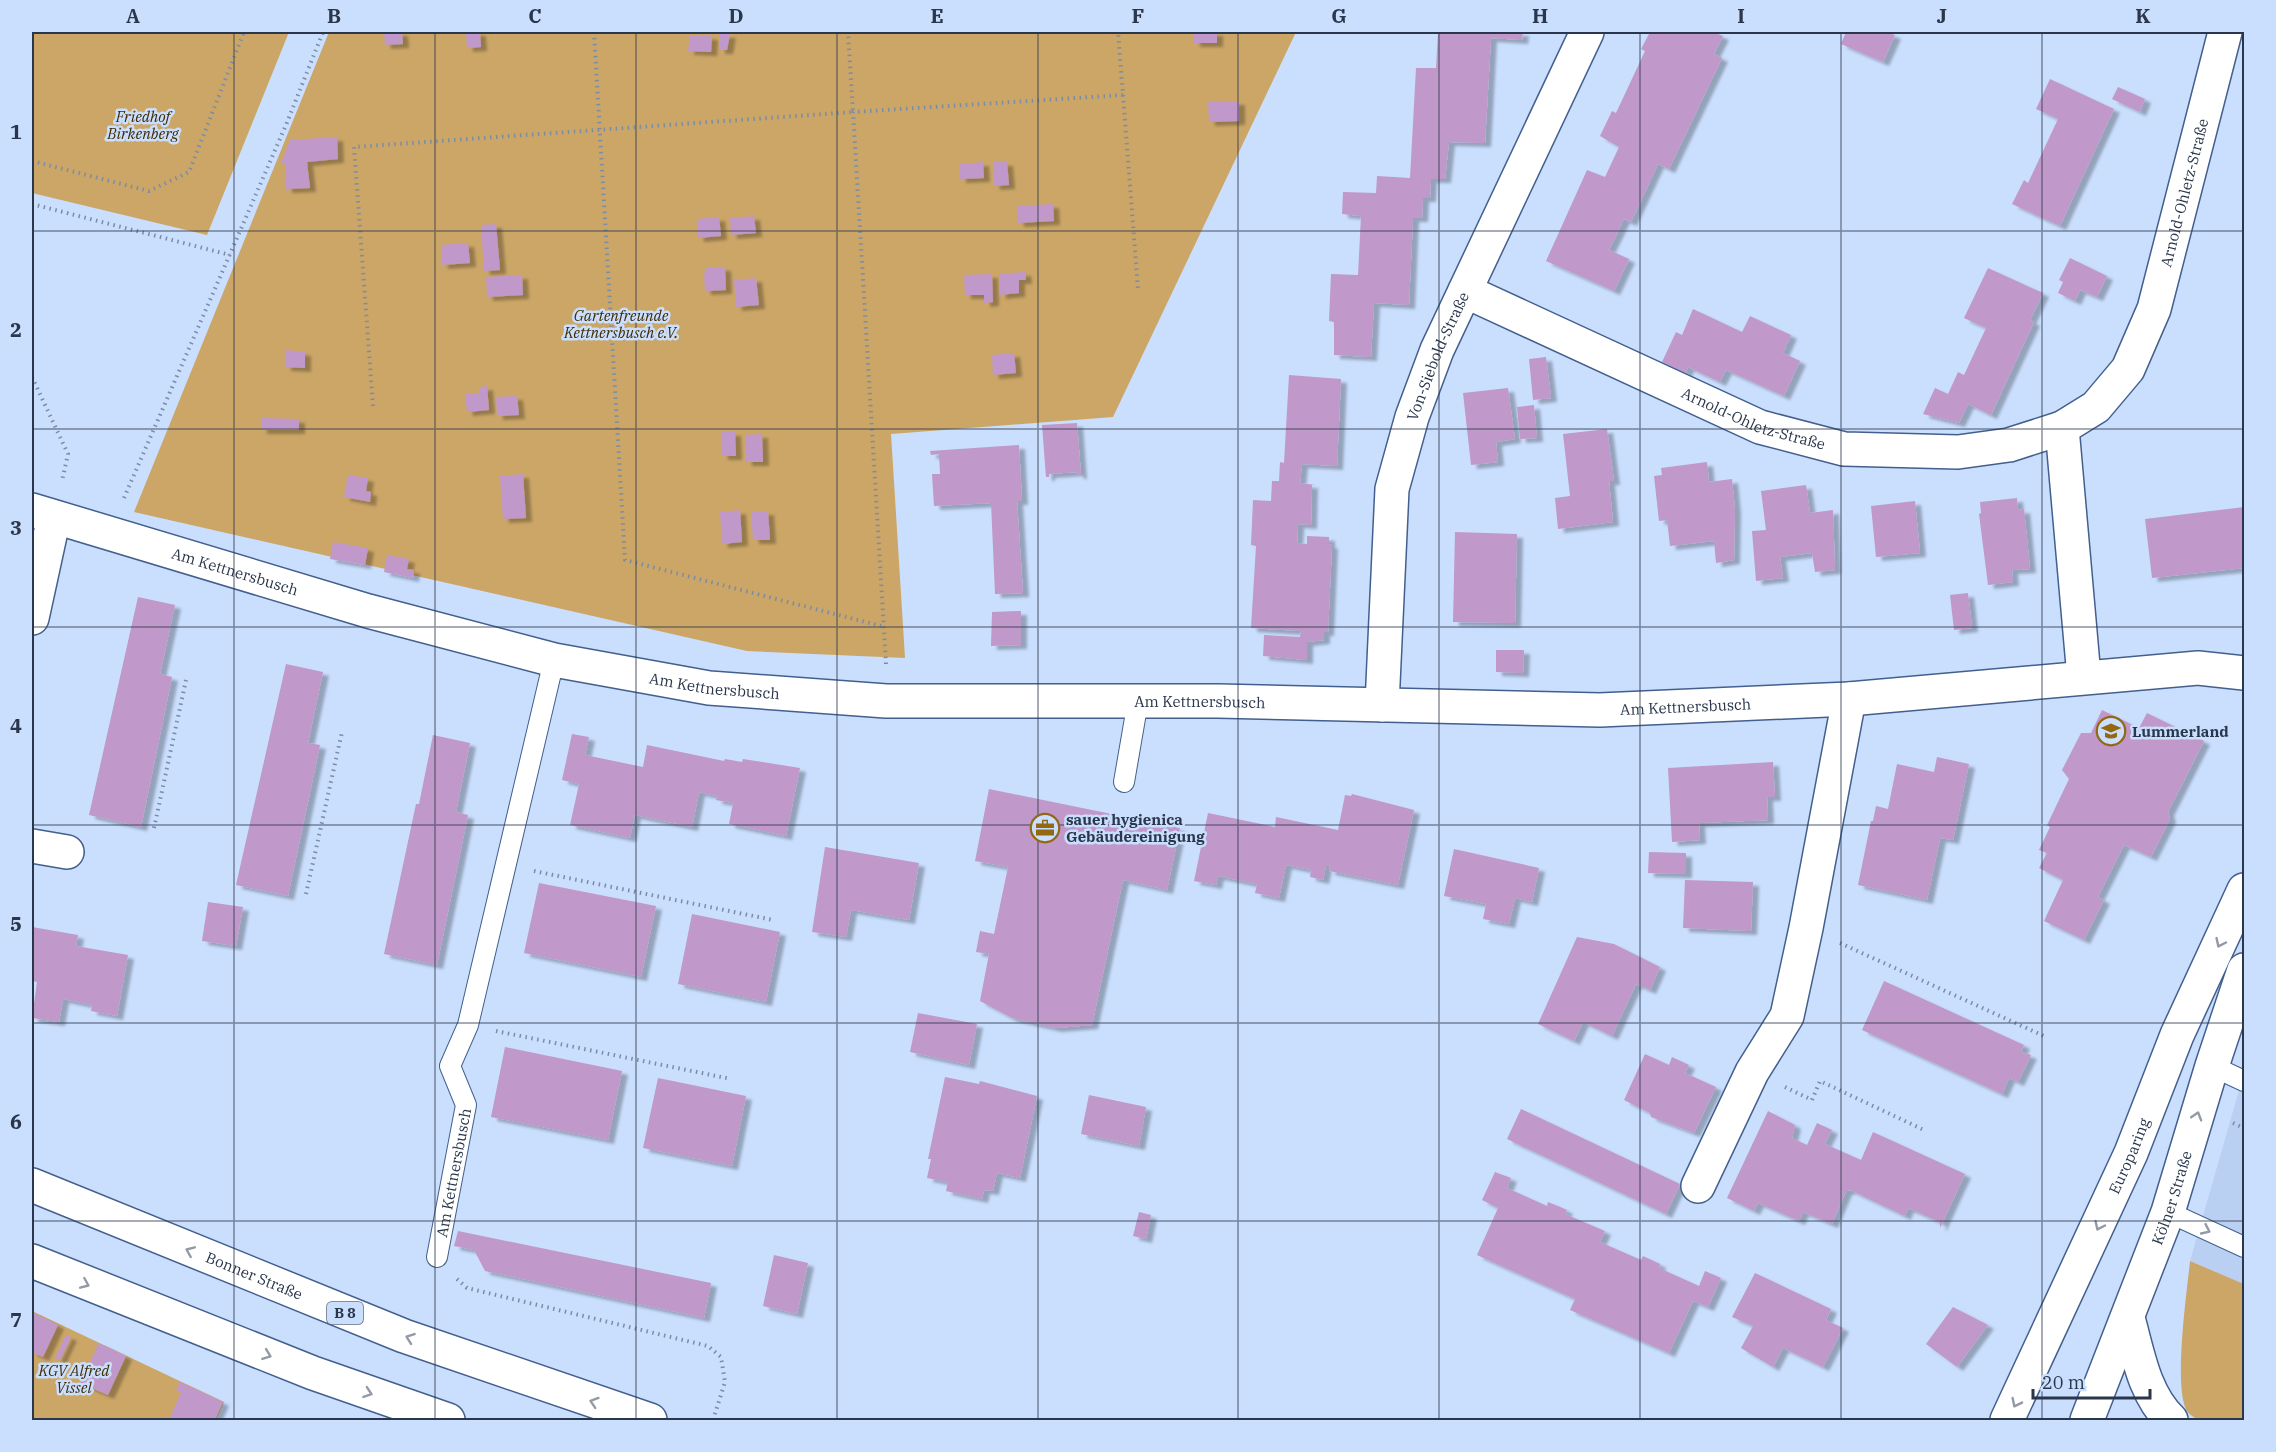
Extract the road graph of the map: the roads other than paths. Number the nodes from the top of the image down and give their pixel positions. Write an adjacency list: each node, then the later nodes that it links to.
1 (1587, 32): 3 (main road, Von-Siebold-Straße)
2 (2225, 32): 4 (main road, Arnold-Ohletz-Straße)
3 (1465, 291): 4 (main road, Arnold-Ohletz-Straße); 12 (main road, Von-Siebold-Straße)
4 (2062, 428): 9 (main road)
5 (43, 514): 6 (main road); 7 (main road, Am Kettnersbusch)
6 (32, 618)
7 (554, 660): 11 (main road, Am Kettnersbusch); 24 (lane, Am Kettnersbusch)
8 (2244, 673): 9 (main road, Am Kettnersbusch)
9 (2084, 677): 10 (main road, Am Kettnersbusch)
10 (1849, 699): 12 (main road, Am Kettnersbusch); 21 (main road)
11 (1138, 701): 12 (main road, Am Kettnersbusch); 13 (lane)
12 (1382, 705)
13 (1124, 782)
14 (32, 846): 15 (main road)
15 (67, 852)
16 (2244, 890): 29 (main road, Europaring, one-way to 29)
17 (2244, 970): 18 (main road, Kölner Straße)
18 (2212, 1066): 19 (lane); 22 (main road, Kölner Straße, one-way to 18)
19 (2244, 1081)
20 (32, 1185): 28 (main road, Bonner Straße / B 8, one-way to 20)
21 (1698, 1186)
22 (2168, 1212): 23 (lane, one-way to 23); 26 (main road, Kölner Straße)
23 (2244, 1247)
24 (437, 1257)
25 (32, 1261): 27 (main road, one-way to 27)
26 (2128, 1318): 30 (main road, Kölner Straße); 31 (main road)
27 (448, 1420)
28 (650, 1420)
29 (2007, 1420)
30 (2087, 1420)
31 (2171, 1420)

